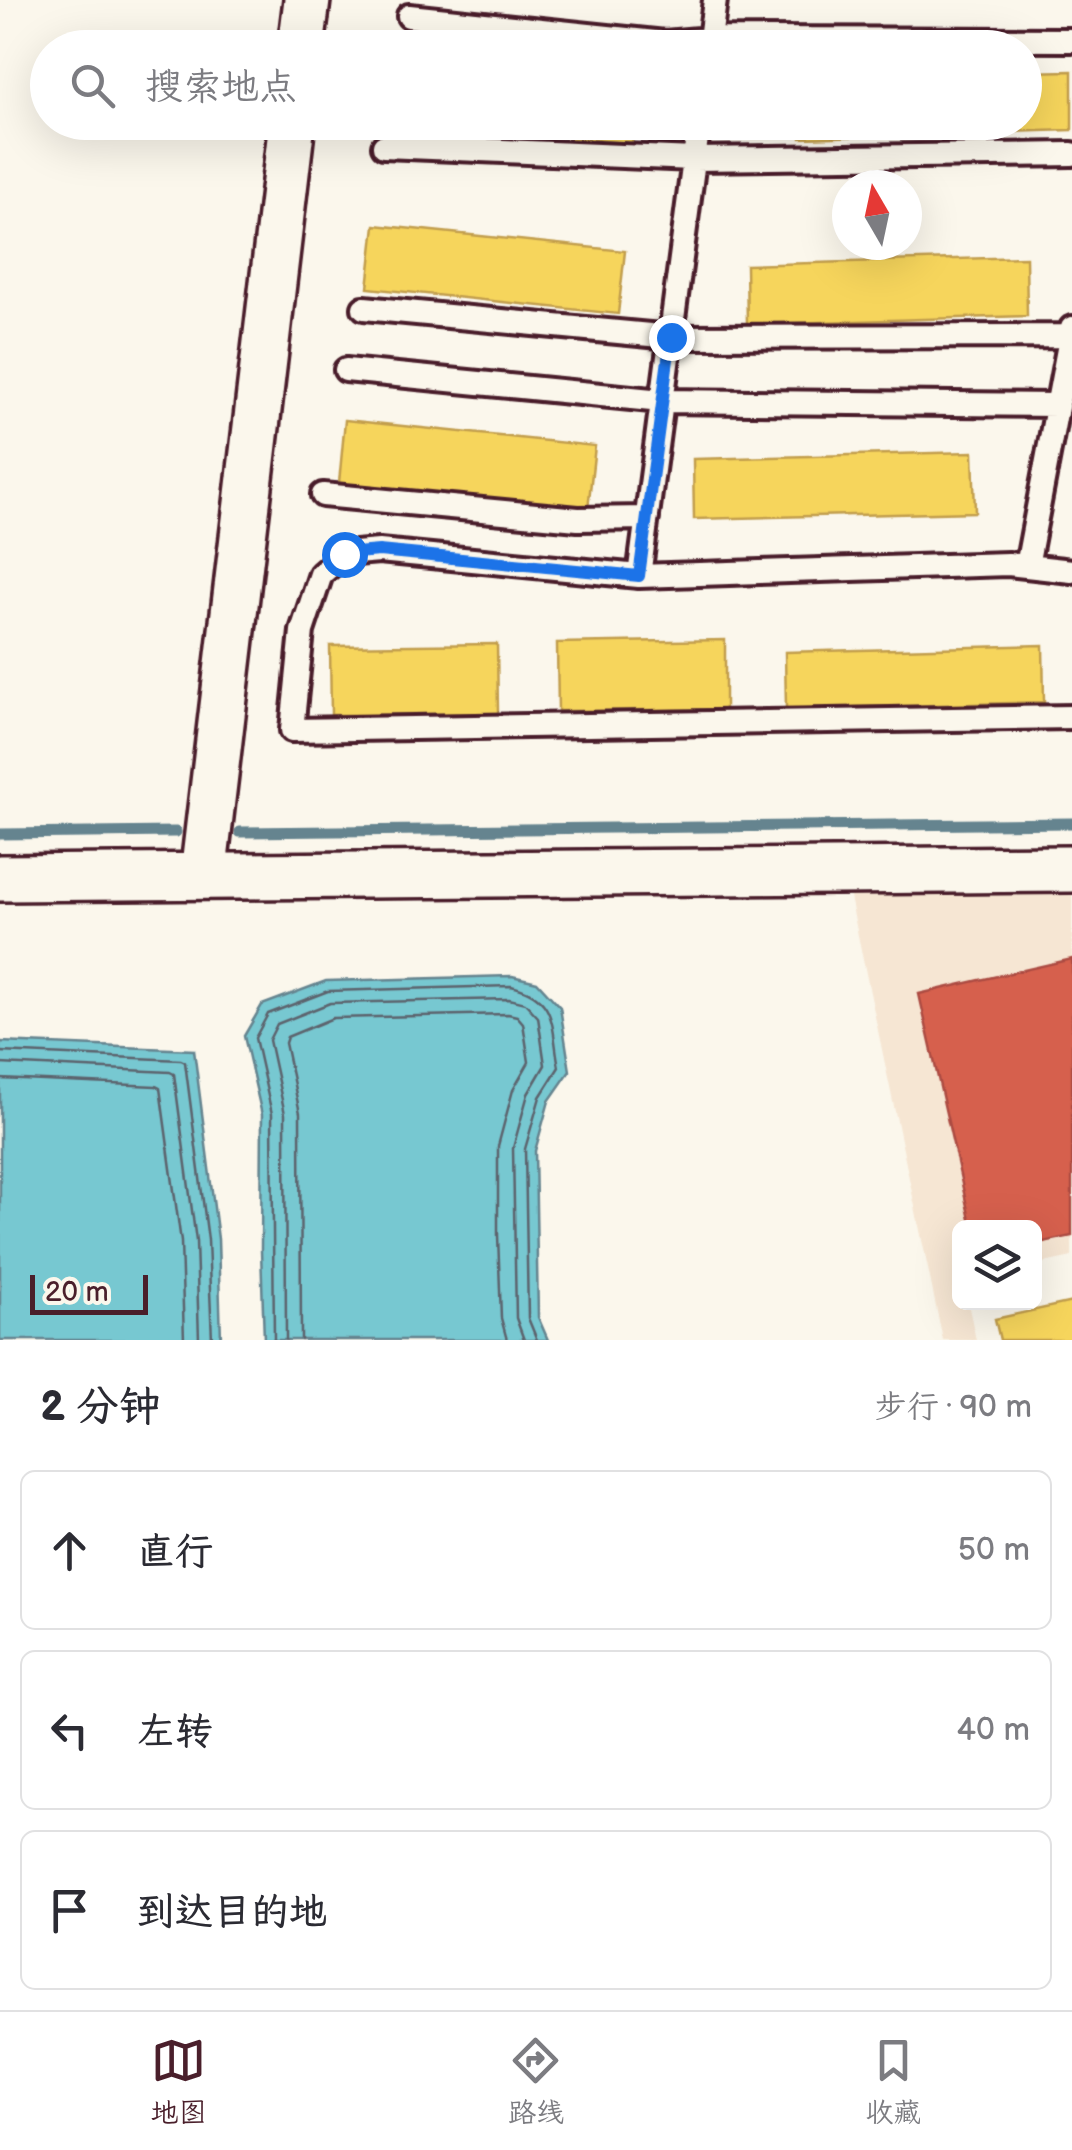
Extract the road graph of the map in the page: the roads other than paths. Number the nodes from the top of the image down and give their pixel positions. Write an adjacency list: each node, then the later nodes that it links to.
1 (306, 0): 4 (street)
2 (716, 0): 6 (lane)
3 (409, 16): 5 (lane)
4 (303, 30)
5 (541, 30)
6 (712, 30)
7 (1042, 40): 8 (lane)
8 (1072, 40)
9 (290, 140): 29 (street)
10 (697, 140): 13 (lane)
11 (384, 146): 13 (lane)
12 (1072, 154): 13 (lane)
13 (694, 159): 16 (lane)
14 (364, 308): 16 (lane)
15 (1071, 332): 16 (lane); 19 (lane)
16 (671, 337): 18 (lane)
17 (346, 370): 18 (lane)
18 (662, 401): 19 (lane); 23 (lane)
19 (1058, 405): 20 (lane)
20 (1048, 456): 21 (lane); 24 (lane)
21 (1072, 460)
22 (323, 495): 23 (lane)
23 (648, 518): 26 (lane)
24 (1027, 566): 25 (lane); 26 (lane)
25 (1072, 571)
26 (639, 576): 27 (lane)
27 (1072, 716)
28 (1072, 869): 29 (street)
29 (203, 876): 30 (street)
30 (0, 878)

